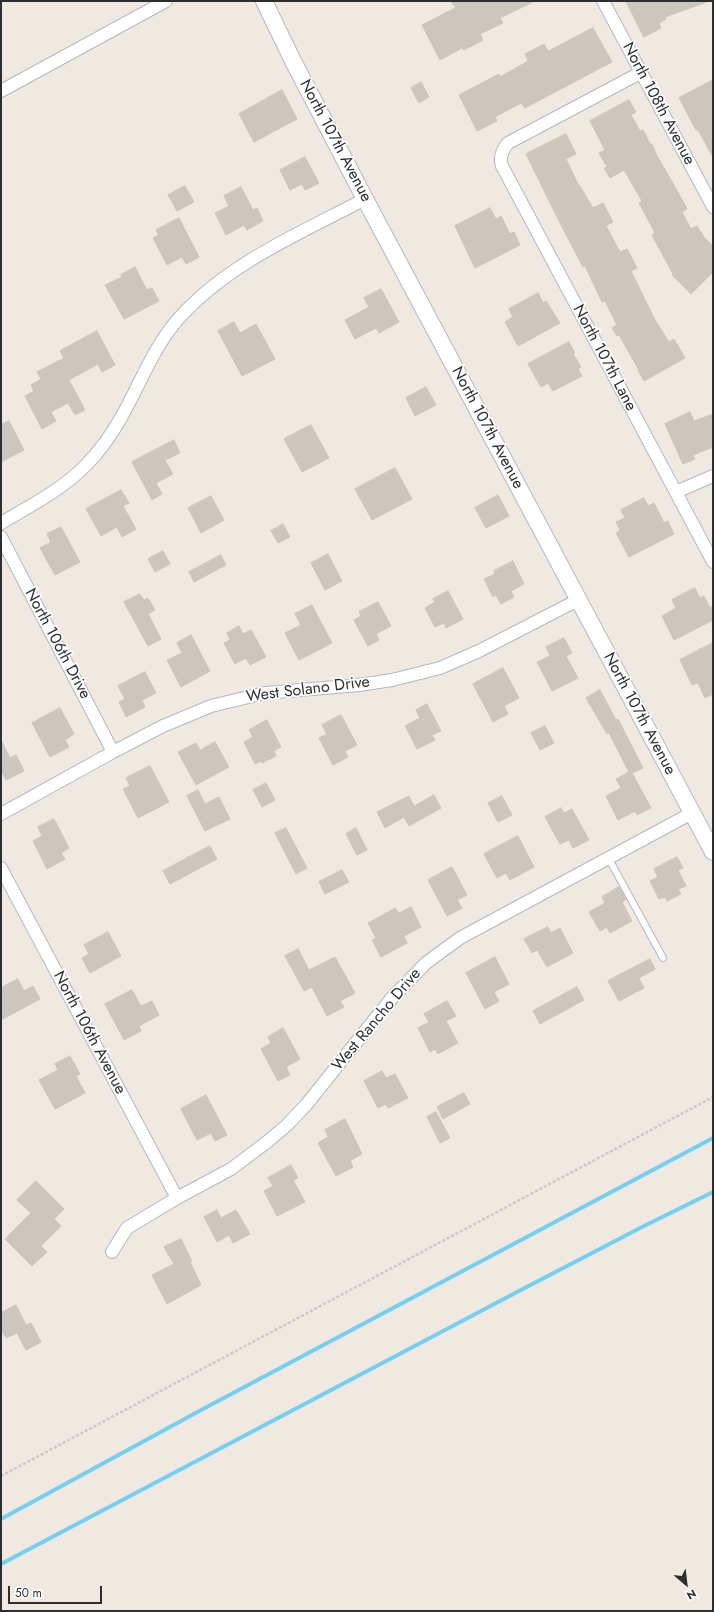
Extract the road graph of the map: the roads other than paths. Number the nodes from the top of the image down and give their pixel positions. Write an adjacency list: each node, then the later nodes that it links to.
1 (166, 1): 5 (street)
2 (264, 1): 6 (street, North 107th Avenue)
3 (603, 1): 4 (street, North 108th Avenue)
4 (640, 72): 7 (street, North 108th Avenue); 9 (street, North 107th Lane)
5 (1, 91)
6 (365, 199): 10 (street); 13 (street, North 107th Avenue)
7 (713, 207)
8 (713, 476): 9 (street)
9 (676, 492): 12 (street, North 107th Lane)
10 (1, 523)
11 (1, 538): 14 (street, North 106th Drive)
12 (713, 562)
13 (578, 600): 14 (street, West Solano Drive); 15 (street, North 107th Avenue)
14 (114, 752): 16 (street, West Solano Drive)
15 (692, 813): 17 (street, North 107th Avenue); 18 (street, West Rancho Drive)
16 (1, 814)
17 (713, 852)
18 (609, 858): 20 (lane); 21 (street, West Rancho Drive)
19 (1, 868): 21 (street, North 106th Avenue)
20 (663, 958)
21 (177, 1198): 22 (street, West Rancho Drive)
22 (112, 1252)

